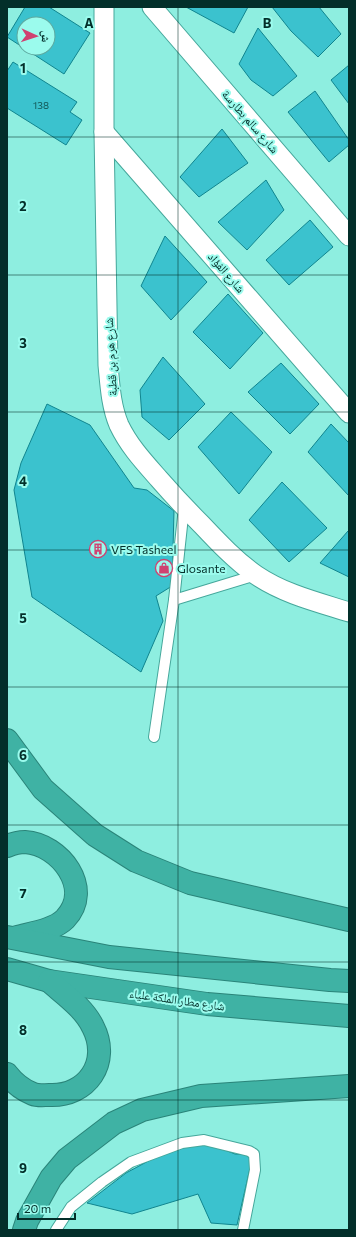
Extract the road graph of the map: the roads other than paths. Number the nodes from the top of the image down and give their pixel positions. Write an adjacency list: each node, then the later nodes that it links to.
1 (104, 7): 3 (street, شارع هرم بن قطبة)
2 (152, 7): 4 (street, شارع سالم بطارسة)
3 (104, 132): 5 (street, شارع الفؤاد); 6 (street, شارع هرم بن قطبة)
4 (349, 236)
5 (349, 413)
6 (184, 507): 7 (street, شارع هرم بن قطبة); 8 (lane)
7 (256, 575): 8 (lane); 9 (street, شارع هرم بن قطبة)
8 (174, 600): 10 (lane)
9 (349, 612)
10 (154, 737)
11 (7, 740): 13 (highway)
12 (7, 846): 14 (highway)
13 (349, 920)
14 (8, 938): 17 (highway)
15 (7, 969): 16 (highway, شارع مطار الملكة علياء)
16 (49, 981): 18 (highway, شارع مطار الملكة علياء); 19 (highway)
17 (349, 981)
18 (349, 1016)
19 (7, 1074)
20 (349, 1086): 21 (highway)
21 (24, 1230)
22 (56, 1230): 23 (lane)
23 (243, 1230)

